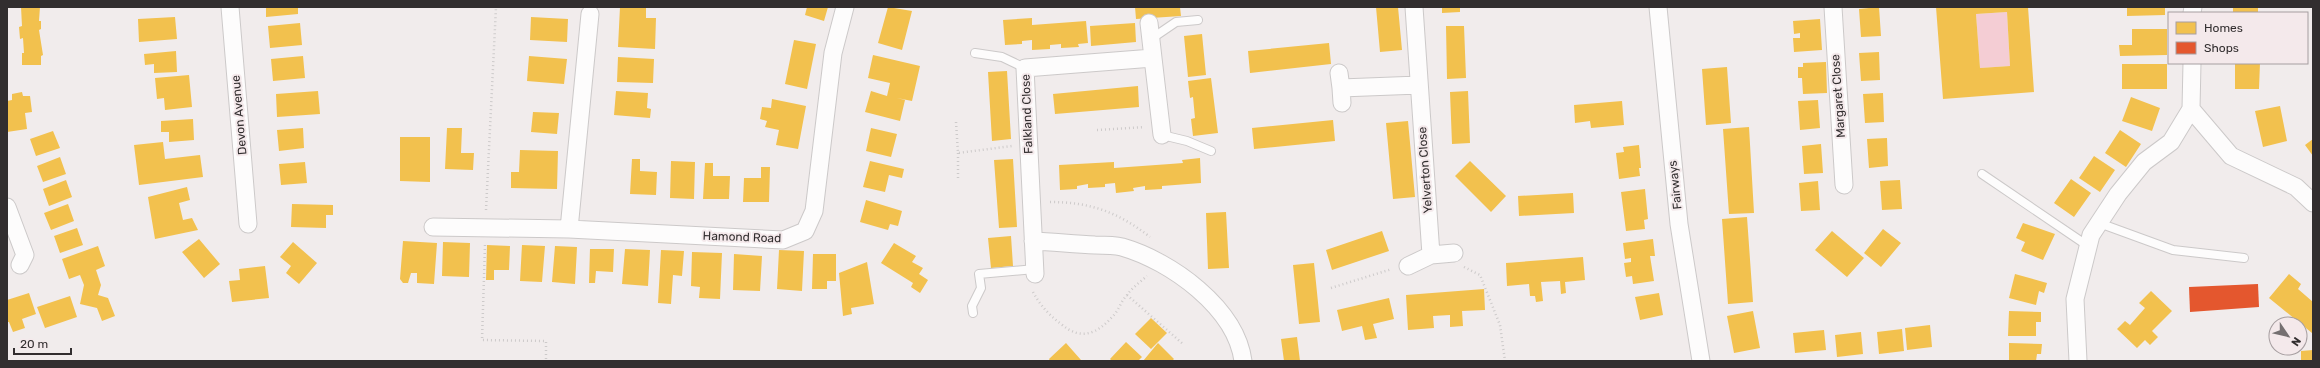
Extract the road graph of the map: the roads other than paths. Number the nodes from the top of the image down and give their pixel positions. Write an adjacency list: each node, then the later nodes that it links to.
1 (230, 7): 23 (street, Devon Avenue)
2 (845, 7): 25 (street, Hamond Road)
3 (1414, 7): 13 (street, Yelverton Close)
4 (1658, 7): 36 (street, Fairways)
5 (1833, 7): 19 (street, Margaret Close)
6 (590, 14): 25 (street)
7 (1198, 20): 8 (lane)
8 (1150, 31): 10 (street)
9 (975, 53): 12 (lane)
10 (1153, 58): 12 (street, Falkland Close); 16 (street)
11 (2192, 64): 15 (street)
12 (1025, 68): 26 (street, Falkland Close)
13 (1419, 85): 14 (street); 29 (street, Yelverton Close)
14 (1341, 88)
15 (2191, 109): 20 (street); 22 (street)
16 (1161, 130): 17 (lane)
17 (1211, 151)
18 (1982, 174): 27 (lane)
19 (1844, 185)
20 (2313, 202)
21 (7, 207): 31 (street)
22 (2099, 222): 27 (street); 30 (lane)
23 (248, 224)
24 (433, 227): 25 (street, Hamond Road)
25 (569, 229)
26 (1033, 241): 33 (street, Falkland Close); 35 (street)
27 (2088, 246): 37 (street)
28 (1454, 253): 29 (street)
29 (1430, 255): 32 (street)
30 (2244, 258)
31 (20, 265)
32 (1408, 266)
33 (1035, 272): 34 (lane)
34 (973, 313)
35 (1243, 361)
36 (1701, 361)
37 (2078, 361)

